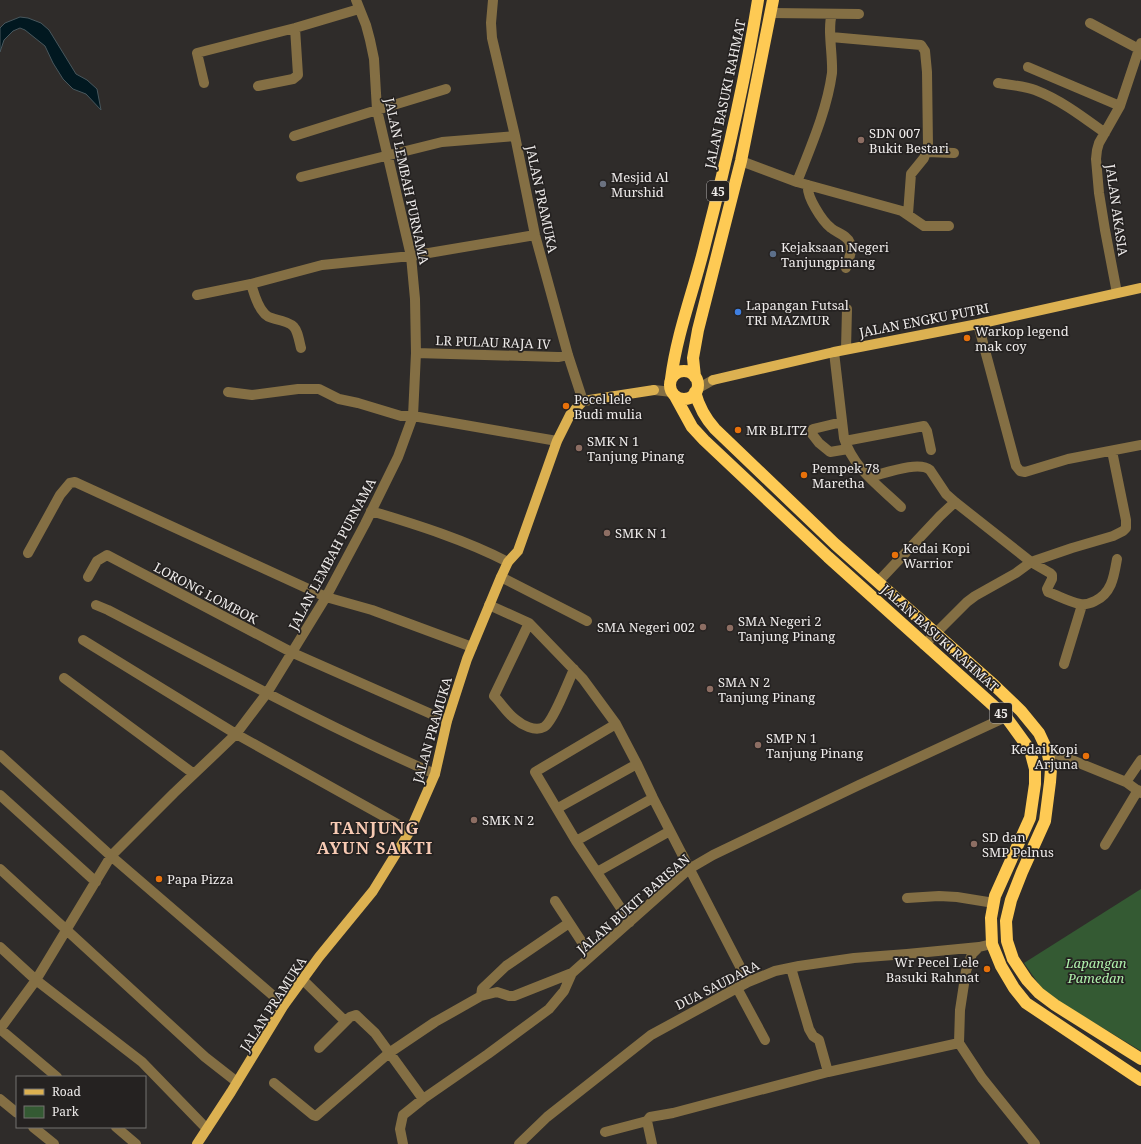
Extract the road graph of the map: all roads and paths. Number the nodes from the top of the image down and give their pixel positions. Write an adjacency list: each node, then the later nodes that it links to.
1 (493, 0): 23 (street, JALAN PRAMUKA)
2 (758, 0): 13 (highway, JALAN BASUKI RAHMAT / 45)
3 (773, 0): 5 (highway, JALAN BASUKI RAHMAT / 45)
4 (357, 5): 9 (street); 20 (street, JALAN LEMBAH PURNAMA)
5 (772, 13): 6 (street); 14 (highway, JALAN BASUKI RAHMAT / 45)
6 (832, 14): 7 (street); 10 (street)
7 (859, 14)
8 (1090, 23): 11 (street)
9 (295, 28): 15 (street); 17 (street)
10 (831, 37): 24 (street); 29 (street)
11 (1140, 46): 19 (street, JALAN AKASIA)
12 (1028, 67): 19 (street)
13 (744, 79): 14 (highway); 49 (highway, JALAN BASUKI RAHMAT / 45)
14 (758, 81): 27 (highway, JALAN BASUKI RAHMAT / 45)
15 (204, 82)
16 (998, 83): 21 (street)
17 (258, 86)
18 (446, 89): 20 (street)
19 (1120, 106): 21 (street, JALAN AKASIA)
20 (377, 110): 22 (street); 26 (street, JALAN LEMBAH PURNAMA)
21 (1105, 133): 38 (street, JALAN AKASIA)
22 (294, 136)
23 (515, 136): 26 (street); 33 (street, JALAN PRAMUKA)
24 (926, 152): 25 (street); 31 (street)
25 (954, 153)
26 (387, 155): 28 (street); 34 (street, JALAN LEMBAH PURNAMA)
27 (741, 161): 29 (street); 48 (highway, JALAN BASUKI RAHMAT / 45)
28 (301, 178)
29 (797, 182): 30 (street)
30 (808, 185): 31 (street); 35 (street)
31 (908, 214): 32 (street)
32 (949, 226)
33 (535, 235): 34 (street); 46 (street, JALAN PRAMUKA)
34 (411, 256): 36 (street); 45 (street, JALAN LEMBAH PURNAMA)
35 (846, 268)
36 (251, 284): 39 (street); 42 (street)
37 (1141, 288): 38 (main road, JALAN ENGKU PUTRI)
38 (1117, 293): 41 (main road, JALAN ENGKU PUTRI)
39 (197, 295)
40 (846, 309): 43 (street)
41 (978, 324): 43 (main road, JALAN ENGKU PUTRI); 59 (street)
42 (301, 348)
43 (846, 349): 44 (main road, JALAN ENGKU PUTRI)
44 (834, 352): 47 (main road, JALAN ENGKU PUTRI); 54 (street)
45 (416, 353): 46 (street, LR PULAU RAJA IV); 53 (street, JALAN LEMBAH PURNAMA)
46 (568, 355): 52 (street, JALAN PRAMUKA)
47 (713, 380): 48 (street)
48 (696, 384): 49 (highway); 49 (highway); 70 (highway, JALAN BASUKI RAHMAT / 45)
49 (672, 387): 50 (street); 79 (highway, JALAN BASUKI RAHMAT / 45)
50 (654, 390): 52 (main road)
51 (228, 392): 53 (street)
52 (582, 401): 55 (main road, JALAN PRAMUKA)
53 (413, 416): 55 (street); 63 (street, JALAN LEMBAH PURNAMA)
54 (842, 422): 56 (street); 56 (street)
55 (557, 441): 66 (main road, JALAN PRAMUKA)
56 (846, 445): 58 (street); 60 (street)
57 (1141, 445): 59 (street)
58 (932, 450)
59 (1112, 451): 67 (street)
60 (869, 477): 61 (street); 62 (street)
61 (955, 502): 67 (street); 70 (street)
62 (900, 507)
63 (372, 511): 66 (street); 71 (street, JALAN LEMBAH PURNAMA)
64 (28, 552): 71 (street)
65 (1117, 559): 74 (street)
66 (508, 562): 69 (main road, JALAN PRAMUKA)
67 (1032, 562): 74 (street); 77 (street)
68 (88, 577): 81 (street, LORONG LOMBOK)
69 (501, 577): 73 (main road, JALAN PRAMUKA); 75 (street)
70 (878, 582): 77 (highway, JALAN BASUKI RAHMAT / 45)
71 (326, 597): 80 (street); 81 (street, JALAN LEMBAH PURNAMA)
72 (96, 604): 85 (street)
73 (489, 605): 76 (street); 80 (main road, JALAN PRAMUKA)
74 (1082, 605): 82 (street)
75 (587, 621)
76 (530, 623): 83 (street); 83 (street)
77 (935, 633): 79 (street); 90 (highway, JALAN BASUKI RAHMAT / 45)
78 (83, 640): 89 (street)
79 (924, 644): 86 (highway, JALAN BASUKI RAHMAT / 45)
80 (472, 647): 87 (main road, JALAN PRAMUKA)
81 (293, 652): 85 (street, JALAN LEMBAH PURNAMA); 87 (street, LORONG LOMBOK)
82 (1064, 664)
83 (574, 669): 88 (street)
84 (64, 678): 94 (street)
85 (267, 694): 89 (street, JALAN LEMBAH PURNAMA); 95 (street)
86 (1006, 717): 106 (highway, JALAN BASUKI RAHMAT / 45); 108 (street, JALAN BUKIT BARISAN)
87 (447, 721): 95 (main road, JALAN PRAMUKA)
88 (616, 724): 93 (street); 100 (street)
89 (236, 734): 94 (street, JALAN LEMBAH PURNAMA); 101 (street)
90 (1047, 750): 96 (street); 110 (highway, JALAN BASUKI RAHMAT / 45)
91 (0, 755): 105 (street)
92 (1141, 760): 96 (street)
93 (637, 764): 99 (street); 100 (street)
94 (194, 774): 105 (street, JALAN LEMBAH PURNAMA)
95 (435, 774): 101 (main road, JALAN PRAMUKA)
96 (1126, 782): 97 (street)
97 (1139, 792): 104 (street)
98 (0, 795): 111 (street)
99 (653, 798): 102 (street); 103 (street)
100 (558, 808): 103 (street)
101 (410, 831): 125 (main road, JALAN PRAMUKA)
102 (670, 831): 108 (street); 109 (street)
103 (576, 840): 109 (street)
104 (1105, 845)
105 (111, 856): 111 (street, JALAN LEMBAH PURNAMA); 129 (street)
106 (1009, 866): 110 (highway); 114 (highway, JALAN BASUKI RAHMAT / 45)
107 (0, 868): 117 (street)
108 (689, 869): 115 (street, JALAN BUKIT BARISAN); 126 (street)
109 (597, 872): 115 (street)
110 (1022, 872): 136 (highway, JALAN BASUKI RAHMAT / 45)
111 (96, 882): 117 (street, JALAN LEMBAH PURNAMA)
112 (907, 898): 114 (street)
113 (555, 901): 116 (street)
114 (994, 903): 118 (highway, JALAN BASUKI RAHMAT / 45)
115 (630, 922): 121 (street, JALAN BUKIT BARISAN)
116 (569, 923): 121 (street); 128 (street)
117 (66, 930): 124 (street, JALAN LEMBAH PURNAMA); 140 (street)
118 (992, 944): 120 (street, DUA SAUDARA); 139 (highway, JALAN BASUKI RAHMAT / 45)
119 (0, 947): 124 (street)
120 (979, 947): 122 (street, DUA SAUDARA); 133 (street)
121 (591, 956): 123 (street, JALAN BUKIT BARISAN)
122 (791, 968): 126 (street, DUA SAUDARA); 137 (street)
123 (572, 973): 128 (street); 143 (street, JALAN BUKIT BARISAN)
124 (36, 980): 131 (street, JALAN LEMBAH PURNAMA); 148 (street)
125 (303, 980): 129 (main road, JALAN PRAMUKA); 130 (street)
126 (748, 982): 127 (street, DUA SAUDARA)
127 (736, 988): 132 (street); 154 (street, DUA SAUDARA)
128 (481, 996): 135 (street)
129 (284, 1005): 140 (main road, JALAN PRAMUKA)
130 (345, 1021): 134 (street); 135 (street)
131 (0, 1029): 138 (street)
132 (765, 1040)
133 (959, 1043): 137 (street); 156 (street)
134 (319, 1048)
135 (389, 1053): 141 (street); 143 (street)
136 (1141, 1059)
137 (828, 1072): 145 (street)
138 (56, 1076)
139 (1141, 1080)
140 (237, 1082): 148 (main road, JALAN PRAMUKA)
141 (274, 1083)
142 (0, 1099): 144 (street)
143 (423, 1099): 153 (street, JALAN BUKIT BARISAN)
144 (16, 1112)
145 (647, 1122): 149 (street); 155 (street)
146 (34, 1128): 150 (street)
147 (117, 1128): 151 (street)
148 (207, 1129): 152 (main road, JALAN PRAMUKA)
149 (606, 1132)
150 (54, 1144)
151 (136, 1144)
152 (197, 1144)
153 (403, 1144)
154 (519, 1144)
155 (652, 1144)
156 (1035, 1144)

